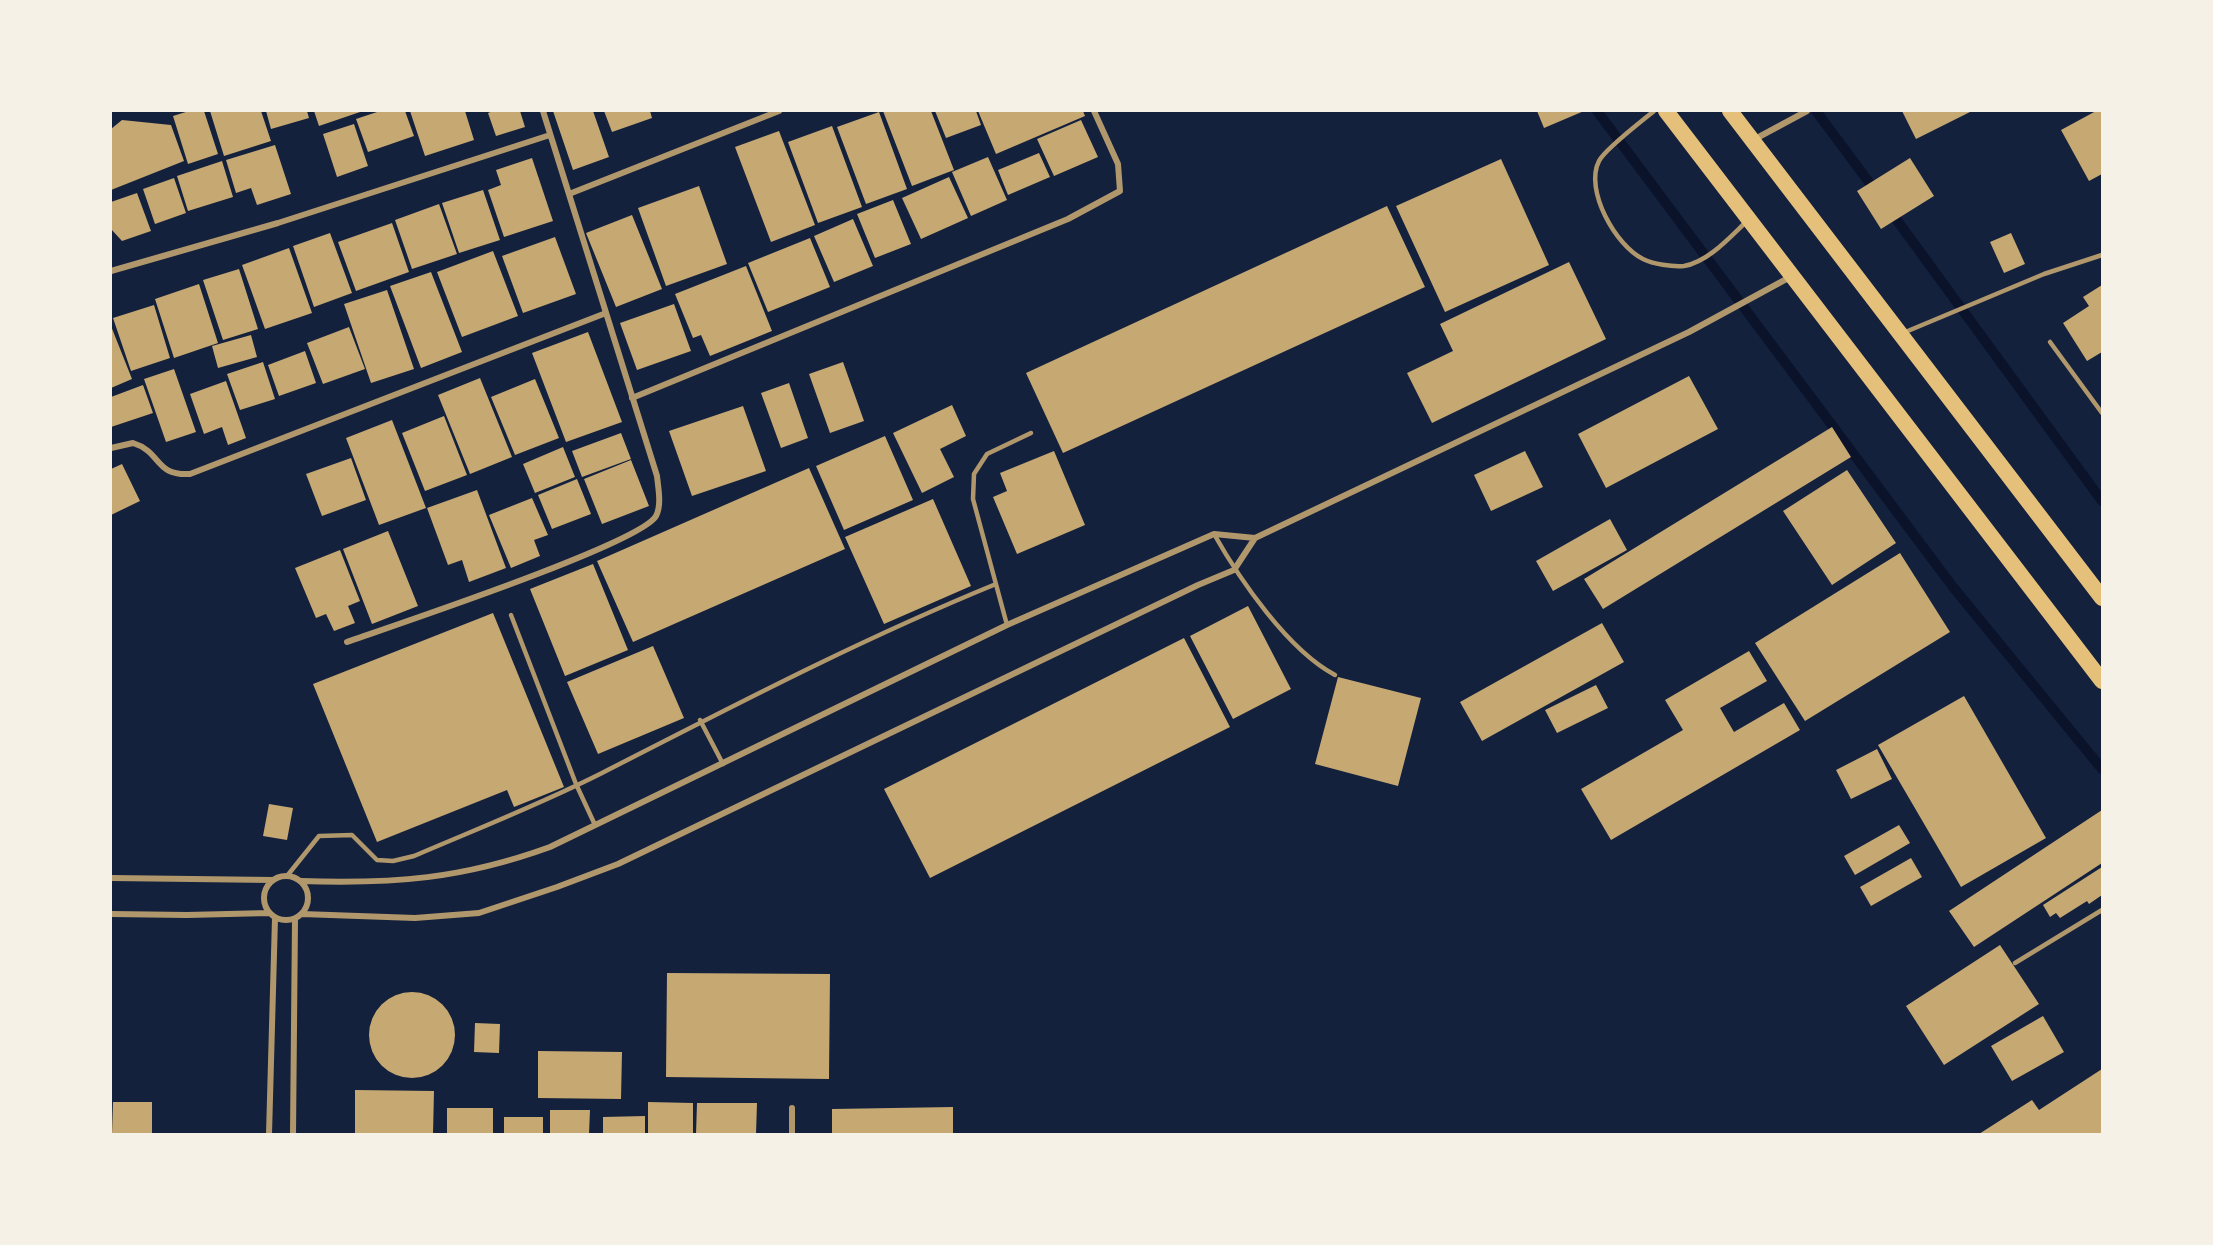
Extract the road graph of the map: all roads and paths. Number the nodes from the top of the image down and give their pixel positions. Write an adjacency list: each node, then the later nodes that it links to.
1 (543, 111): 8 (street)
2 (779, 111): 10 (street)
3 (1094, 111): 18 (street)
4 (1654, 111): 11 (lane)
5 (1666, 111): 11 (highway)
6 (1730, 111): 9 (highway)
7 (1807, 111): 9 (street)
8 (550, 135): 10 (street); 13 (street)
9 (1753, 141): 16 (highway)
10 (569, 194): 15 (street)
11 (1749, 219): 14 (highway)
12 (2102, 255): 16 (lane)
13 (111, 271)
14 (1792, 276): 23 (street); 31 (highway)
15 (606, 313): 18 (street); 21 (street)
16 (1900, 334): 26 (highway)
17 (2050, 342): 19 (lane)
18 (632, 398): 29 (street)
19 (2102, 414)
20 (1031, 433): 25 (lane)
21 (111, 448)
22 (1214, 534): 23 (street); 24 (lane); 28 (street)
23 (1255, 538): 24 (street)
24 (1234, 570): 30 (lane); 42 (street)
25 (996, 584): 28 (lane); 32 (lane)
26 (2102, 598)
27 (511, 615): 34 (lane)
28 (1007, 625): 33 (street)
29 (346, 642)
30 (1335, 675)
31 (2102, 681)
32 (700, 720): 33 (lane); 34 (lane)
33 (723, 764): 35 (street)
34 (576, 784): 35 (lane); 36 (lane)
35 (595, 825): 39 (street)
36 (287, 876): 38 (street); 39 (street)
37 (111, 878): 38 (street)
38 (273, 880): 43 (street)
39 (301, 881): 42 (street)
40 (2102, 910): 45 (lane)
41 (111, 914): 43 (street)
42 (302, 914): 44 (street)
43 (272, 915): 44 (street); 47 (street)
44 (295, 919): 48 (street)
45 (2015, 963)
46 (792, 1108): 49 (street)
47 (269, 1134)
48 (292, 1134)
49 (792, 1134)

